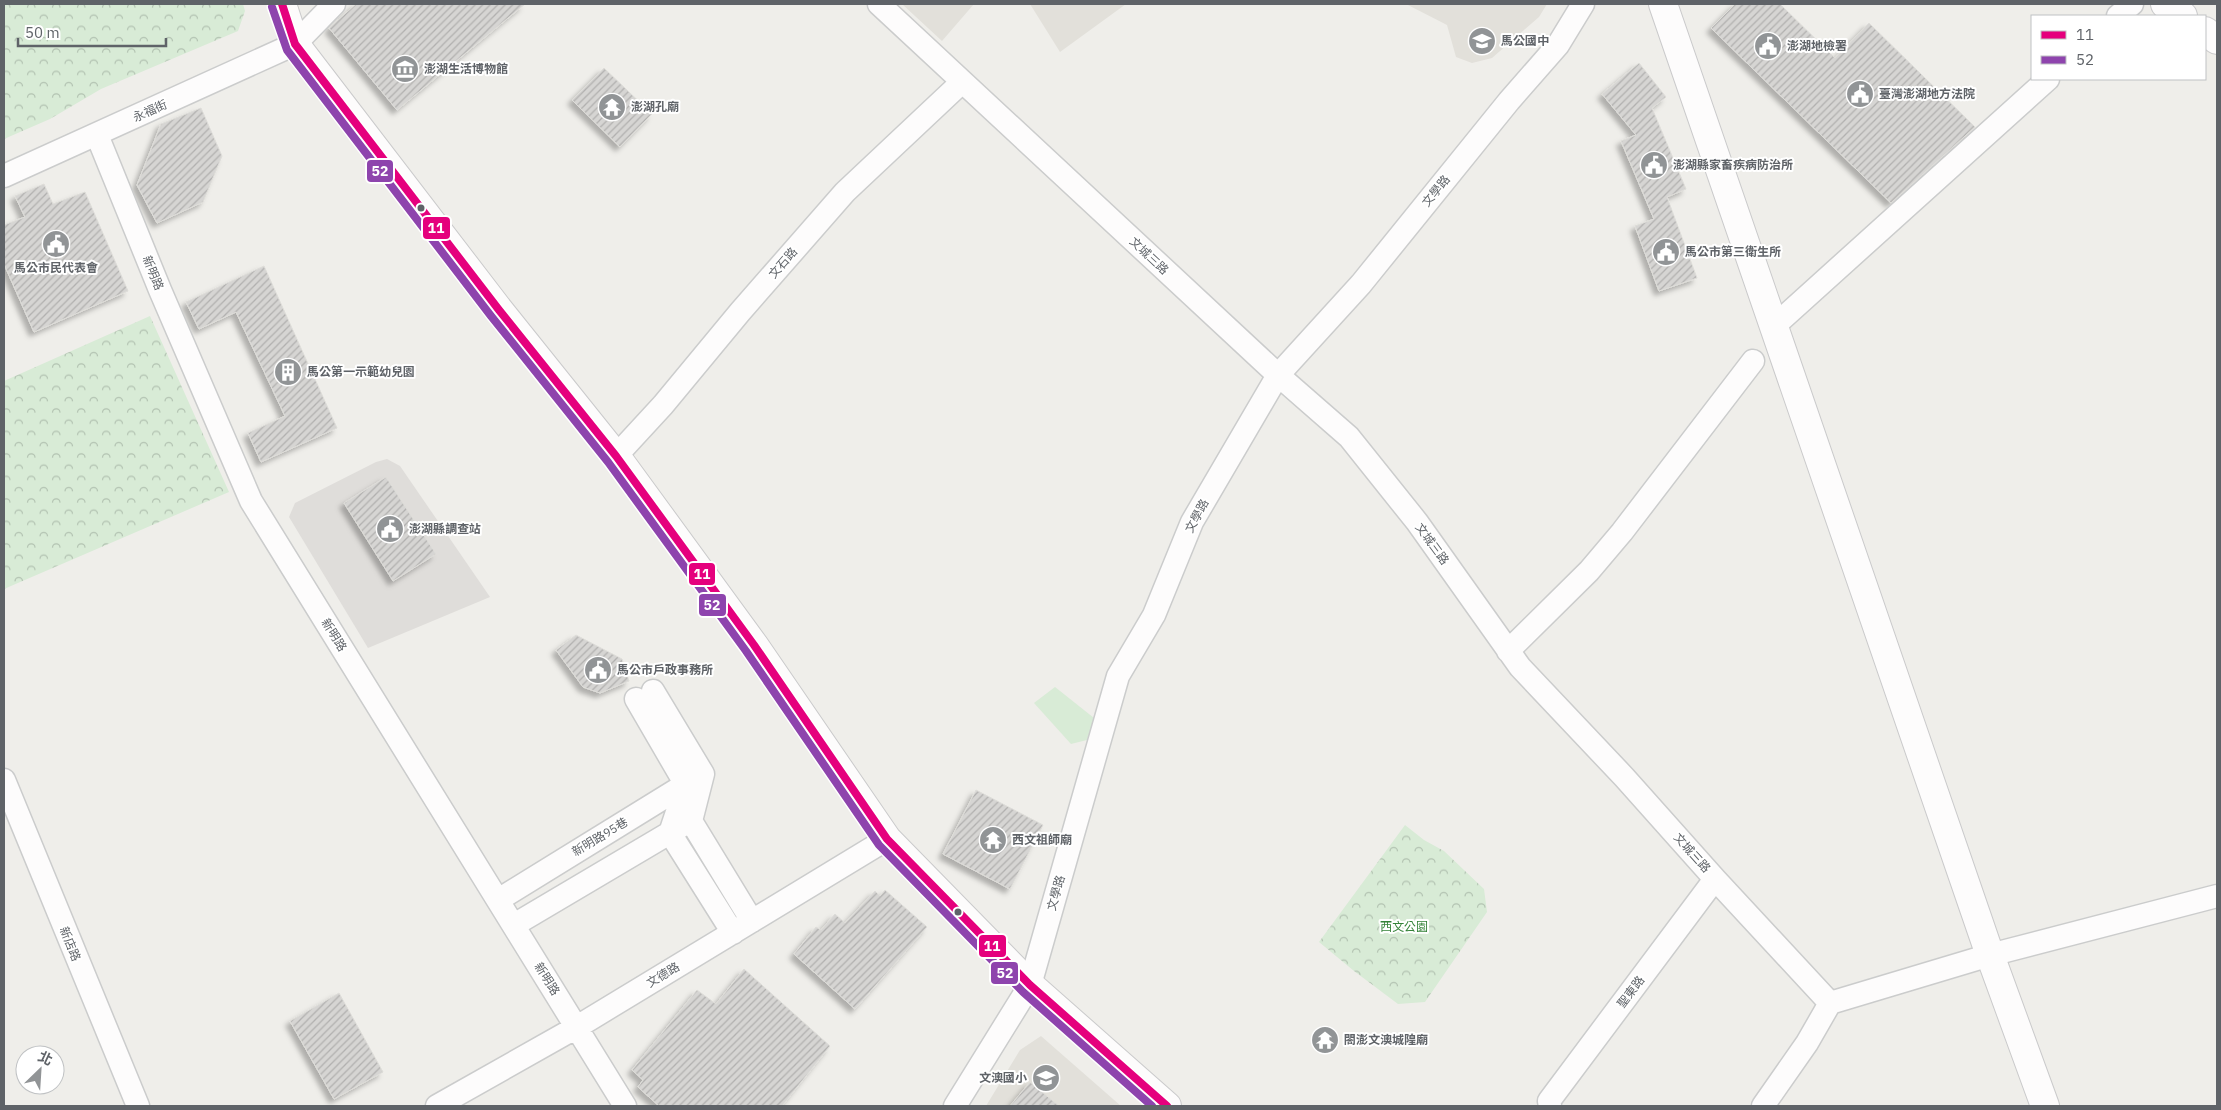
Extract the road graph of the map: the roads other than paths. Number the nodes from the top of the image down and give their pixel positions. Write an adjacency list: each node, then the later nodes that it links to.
1 (282, 4): 12 (main road)
2 (334, 4): 12 (street)
3 (879, 4): 14 (street, 文城三路)
4 (1583, 4): 19 (street, 文學路)
5 (1663, 4): 17 (main road)
6 (2132, 4): 8 (street)
7 (2165, 4): 9 (main road)
8 (2119, 15)
9 (2182, 15)
10 (2206, 32): 11 (main road)
11 (2217, 40)
12 (295, 44): 15 (street, 永福街); 20 (main road)
13 (2047, 80): 17 (street)
14 (962, 82): 19 (street, 文城三路); 20 (street, 文石路)
15 (97, 135): 16 (street, 永福街); 30 (street, 新明路)
16 (4, 176)
17 (1773, 326): 34 (main road)
18 (1753, 361): 21 (street)
19 (1278, 375): 21 (street, 文城三路); 35 (street, 文學路)
20 (616, 456): 27 (main road)
21 (1508, 651): 28 (street, 文城三路)
22 (644, 695): 24 (street)
23 (4, 780): 38 (street, 新店路)
24 (694, 780): 25 (street); 26 (street); 30 (street, 新明路95巷)
25 (691, 820): 26 (street); 31 (street)
26 (670, 833): 32 (street); 33 (street)
27 (887, 839): 31 (street, 文德路); 35 (main road)
28 (1715, 879): 36 (street, 文城三路); 43 (street, 聖東路)
29 (2217, 896): 34 (street)
30 (498, 900): 32 (street, 新明路)
31 (752, 921): 33 (street, 文德路)
32 (514, 925): 37 (street, 新明路)
33 (733, 933): 37 (street, 文德路)
34 (1990, 955): 36 (street); 45 (main road)
35 (1030, 985): 41 (street, 文學路); 42 (main road)
36 (1830, 1002): 44 (street)
37 (577, 1027): 39 (street, 文德路); 40 (street, 新明路)
38 (138, 1106)
39 (437, 1106)
40 (625, 1106)
41 (955, 1106)
42 (1167, 1106)
43 (1550, 1106)
44 (1762, 1106)
45 (2046, 1106)

